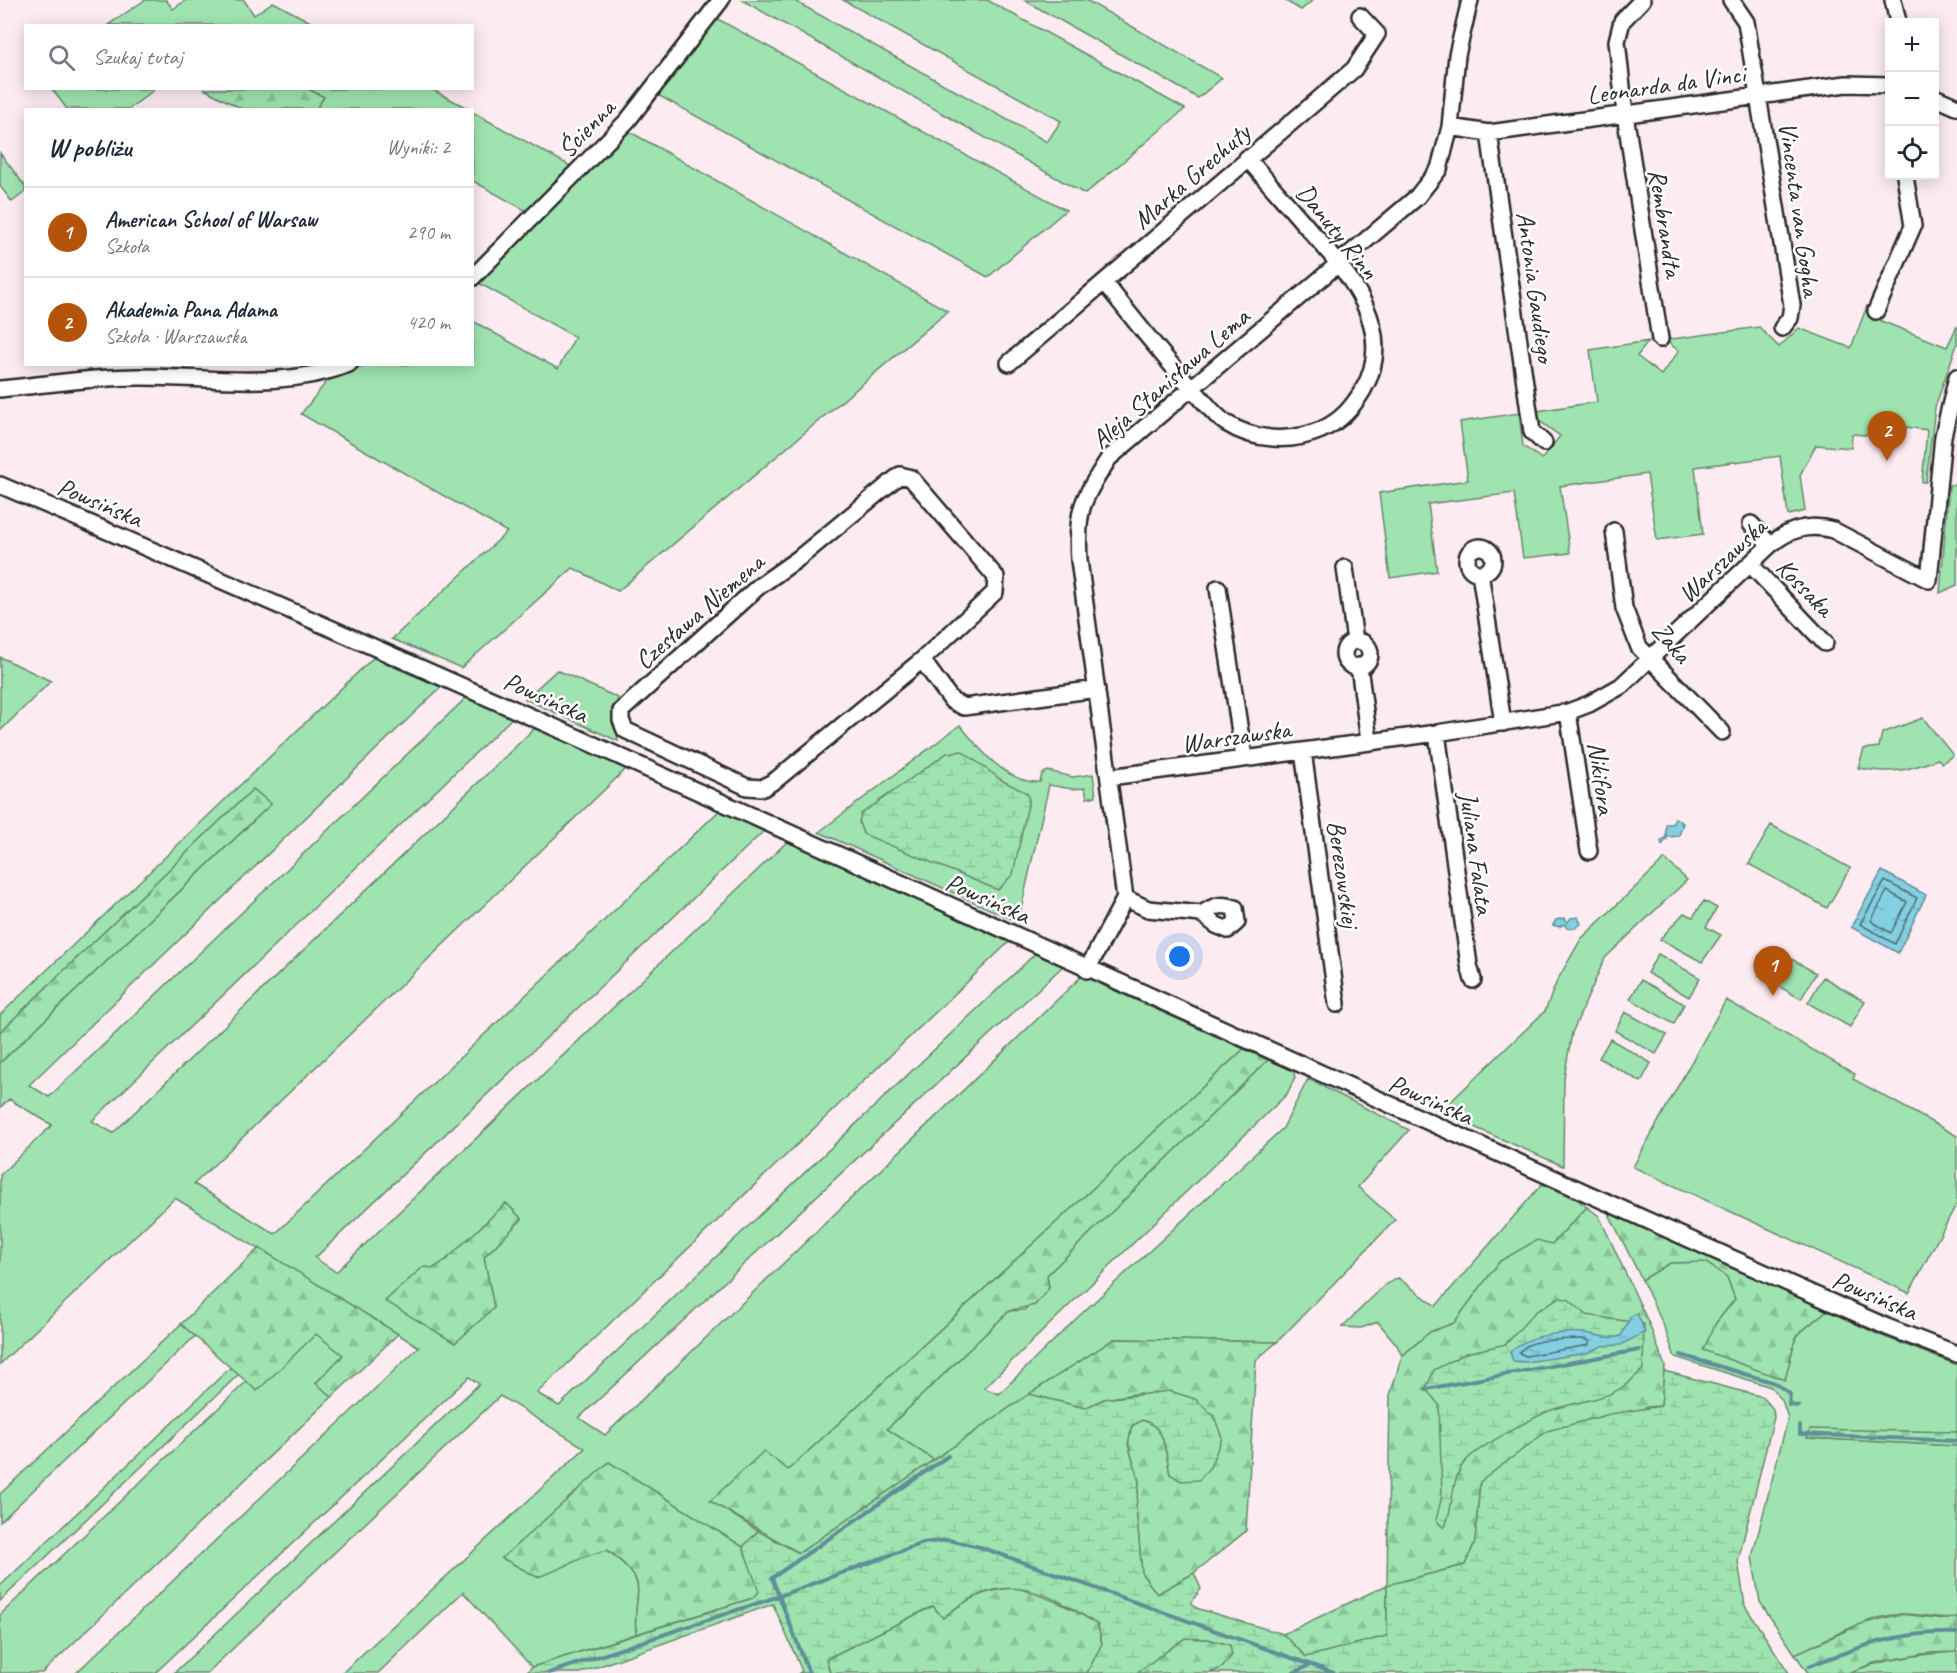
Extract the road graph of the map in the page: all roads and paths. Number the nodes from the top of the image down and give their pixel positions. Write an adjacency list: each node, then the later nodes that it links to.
1 (721, 0): 18 (street, Ścienna)
2 (1470, 0): 13 (street, Aleja Stanisława Lema)
3 (1642, 0): 12 (street, Rembrandta)
4 (1731, 0): 9 (street, Vincenta van Gogha)
5 (1893, 0): 7 (street)
6 (1360, 16): 15 (street, Marka Grechuty)
7 (1897, 18)
8 (1885, 85): 9 (street, Leonarda da Vinci)
9 (1759, 95): 12 (street, Leonarda da Vinci); 21 (street, Vincenta van Gogha)
10 (1939, 99): 11 (street)
11 (1957, 107)
12 (1625, 114): 14 (street, Leonarda da Vinci); 22 (street, Rembrandta)
13 (1450, 127): 14 (street, Leonarda da Vinci); 17 (street, Aleja Stanisława Lema)
14 (1489, 133): 28 (street, Antonia Gaudiego)
15 (1247, 158): 17 (street, Danuty Rinn); 19 (street, Marka Grechuty)
16 (1906, 180): 20 (street)
17 (1339, 263): 26 (street, Aleja Stanisława Lema); 26 (street, Danuty Rinn)
18 (474, 277)
19 (1104, 282): 23 (street, Marka Grechuty); 26 (street, Danuty Rinn)
20 (1876, 311)
21 (1782, 328)
22 (1660, 339)
23 (1008, 363)
24 (343, 366): 27 (street)
25 (1957, 377): 32 (street, Warszawska)
26 (1190, 387): 40 (street, Aleja Stanisława Lema)
27 (0, 389)
28 (1544, 443)
29 (0, 485): 52 (street, Powsińska)
30 (1751, 524): 32 (street)
31 (1614, 531): 38 (street, Zaka)
32 (1770, 545): 33 (street, Warszawska)
33 (1750, 564): 37 (street, Kossaka); 38 (street, Warszawska)
34 (1345, 568): 45 (street)
35 (1480, 573): 42 (street)
36 (1218, 588): 47 (street)
37 (1825, 643)
38 (1652, 659): 41 (street, Warszawska); 43 (street, Zaka)
39 (922, 660): 39 (street, Czesława Niemena); 40 (street)
40 (1097, 689): 48 (street, Aleja Stanisława Lema)
41 (1568, 712): 42 (street, Warszawska); 49 (street, Nikifora)
42 (1503, 723): 44 (street, Warszawska)
43 (1722, 732)
44 (1437, 733): 45 (street, Warszawska); 53 (street, Juliana Falata)
45 (1369, 741): 46 (street, Warszawska)
46 (1303, 751): 47 (street, Warszawska); 54 (street, Berezowskiej)
47 (1245, 758): 48 (street, Warszawska)
48 (1110, 777): 50 (street, Aleja Stanisława Lema)
49 (1588, 851)
50 (1125, 898): 51 (street); 52 (street)
51 (1202, 914)
52 (1087, 969): 55 (street, Powsińska)
53 (1473, 980)
54 (1337, 1004)
55 (1957, 1354)

